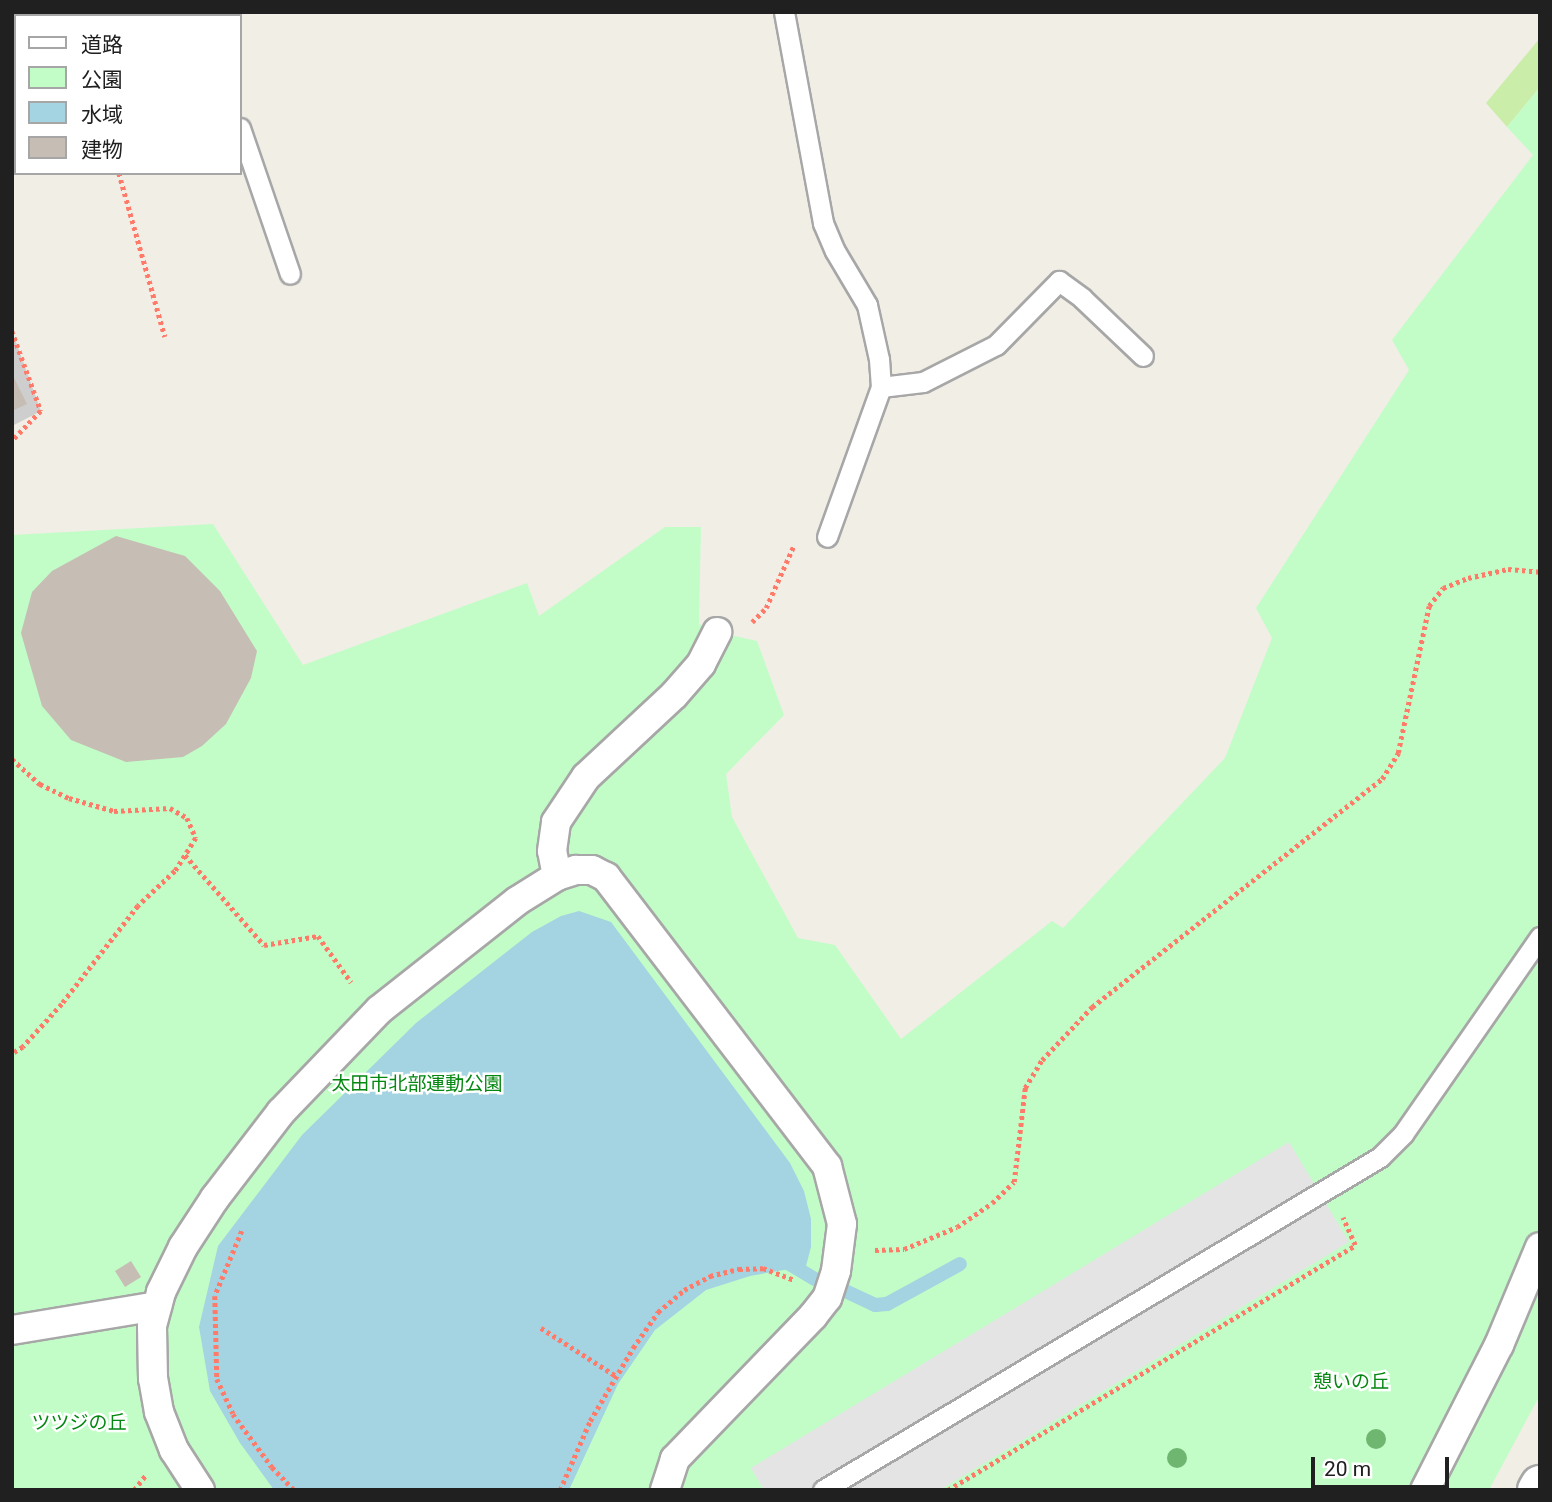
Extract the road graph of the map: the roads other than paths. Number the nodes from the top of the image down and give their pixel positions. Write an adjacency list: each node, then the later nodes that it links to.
1 (784, 12): 5 (lane)
2 (242, 134): 3 (lane)
3 (290, 274)
4 (1143, 356): 5 (lane)
5 (881, 387): 6 (lane)
6 (827, 537)
7 (717, 632): 8 (street)
8 (557, 876): 11 (street); 15 (street)
9 (1540, 937): 16 (lane)
10 (1540, 1247): 17 (street)
11 (157, 1306): 12 (street); 14 (street)
12 (12, 1331)
13 (1540, 1485): 18 (street)
14 (200, 1490)
15 (665, 1490)
16 (823, 1490)
17 (1425, 1490)
18 (1537, 1490)

